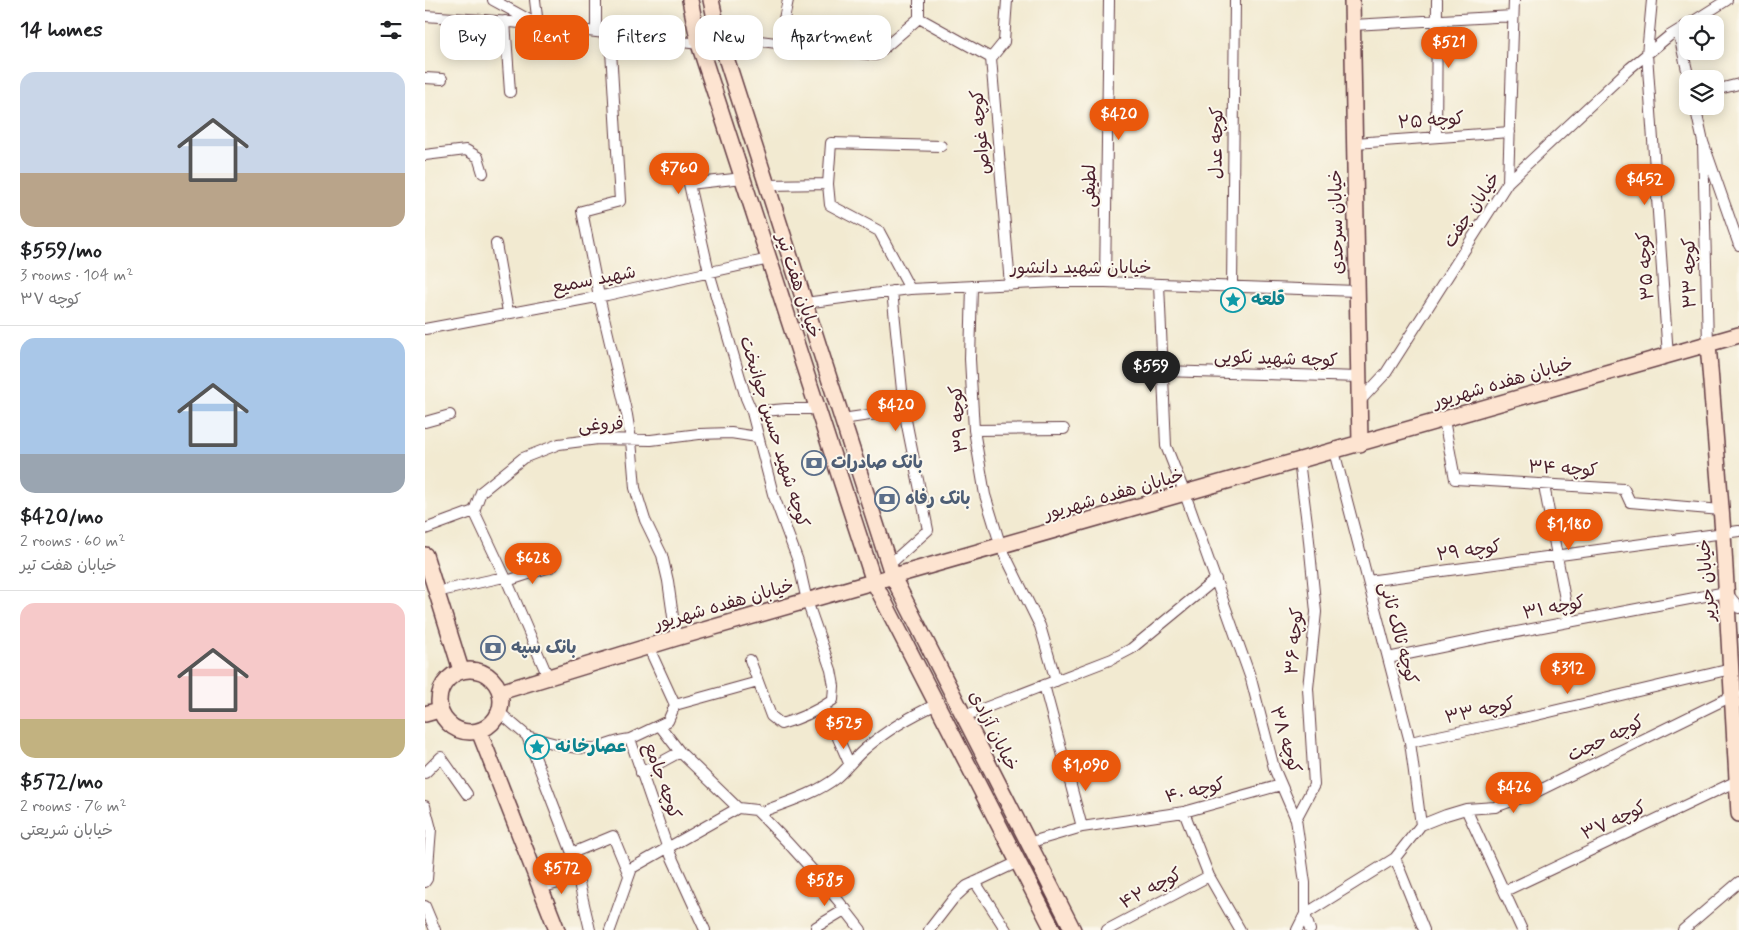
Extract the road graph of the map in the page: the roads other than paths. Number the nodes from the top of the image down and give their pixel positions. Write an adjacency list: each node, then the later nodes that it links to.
1 (493, 0): 16 (street)
2 (535, 0): 17 (street)
3 (596, 0): 32 (street)
4 (690, 0): 28 (street, خیابان هفت تیر)
5 (711, 0): 18 (street, خیابان هفت تیر)
6 (787, 0): 19 (street)
7 (919, 0): 24 (street)
8 (1007, 0): 36 (street)
9 (1109, 0): 62 (street, لطیفی)
10 (1235, 0): 66 (street, کوچه عدل)
11 (1352, 0): 29 (street, خیابان سرحدی)
12 (1437, 0): 26 (street)
13 (1514, 0): 22 (street)
14 (1652, 0): 35 (street, کوچه ۳۵)
15 (1727, 0): 20 (street, خیابان چفت)
16 (520, 15)
17 (537, 15)
18 (714, 15)
19 (784, 15)
20 (1703, 15)
21 (425, 16): 23 (street)
22 (1513, 16): 26 (street); 47 (street)
23 (440, 17)
24 (919, 18): 34 (street); 36 (street)
25 (505, 21): 27 (street); 45 (street)
26 (1437, 21): 29 (street); 48 (street)
27 (515, 22)
28 (695, 24)
29 (1353, 25): 49 (street, خیابان سرحدی)
30 (589, 31): 32 (street)
31 (1678, 31): 35 (street, خیابان چفت); 40 (street)
32 (596, 32): 33 (street)
33 (599, 32)
34 (891, 42)
35 (1647, 54): 55 (street, خیابان چفت); 77 (street, کوچه ۳۵)
36 (991, 58): 64 (street, کوچه غواص)
37 (612, 60): 70 (street)
38 (704, 60): 54 (street, خیابان هفت تیر)
39 (727, 60): 57 (street, خیابان هفت تیر)
40 (1687, 70)
41 (425, 78): 42 (street)
42 (442, 79)
43 (1739, 84): 44 (street)
44 (1724, 88)
45 (509, 92)
46 (1697, 115): 50 (street)
47 (1509, 132): 48 (street, کوچه ۲۵); 55 (street)
48 (1436, 137): 49 (street, کوچه ۲۵)
49 (1355, 142): 69 (street, خیابان سرحدی)
50 (1703, 142): 59 (street); 76 (street, کوچه ۳۳)
51 (941, 146): 56 (street)
52 (425, 155): 53 (street)
53 (483, 172)
54 (743, 178): 60 (street, خیابان هفت تیر); 61 (street, کوچه شهید حسین جوانبخت)
55 (1508, 182): 80 (street, خیابان چفت)
56 (828, 184): 57 (street); 67 (street)
57 (767, 185): 71 (street, خیابان هفت تیر)
58 (496, 244): 73 (street)
59 (1739, 245)
60 (769, 259): 61 (street, شهید سمیع); 72 (street, خیابان هفت تیر)
61 (709, 272): 70 (street, شهید سمیع); 83 (street, کوچه شهید حسین جوانبخت)
62 (1105, 282): 63 (street, خیابان شهید دانشور); 64 (street, خیابان شهید دانشور)
63 (1159, 284): 66 (street, خیابان شهید دانشور); 78 (street)
64 (1010, 285): 65 (street, خیابان شهید دانشور)
65 (972, 286): 67 (street, خیابان شهید دانشور); 89 (street, کوچه ۳۹)
66 (1232, 287): 69 (street, خیابان شهید دانشور)
67 (910, 289): 68 (street, خیابان شهید دانشور)
68 (892, 291): 71 (street, خیابان شهید دانشور); 82 (street)
69 (1357, 291): 79 (street, خیابان سرحدی)
70 (599, 296): 73 (street, شهید سمیع); 91 (street)
71 (805, 303): 72 (street); 85 (street, خیابان هفت تیر)
72 (785, 307): 81 (street, خیابان هفت تیر)
73 (508, 312): 74 (street, شهید سمیع)
74 (425, 329)
75 (1739, 335): 76 (street, خیابان هفده شهریور)
76 (1708, 344): 77 (street, خیابان هفده شهریور); 97 (street, خیابان حریر)
77 (1668, 356): 86 (street, خیابان هفده شهریور)
78 (1163, 371): 79 (street, کوچه شهید نکویی); 96 (street)
79 (1359, 378): 80 (street, خیابان سرحدی)
80 (1359, 402): 92 (street, خیابان سرحدی)
81 (818, 409): 83 (street); 100 (street, خیابان هفت تیر)
82 (904, 410): 85 (street); 108 (street)
83 (752, 412): 90 (street, کوچه شهید حسین جوانبخت)
84 (450, 415): 87 (street)
85 (842, 419): 99 (street, خیابان هفت تیر)
86 (1444, 420): 92 (street, خیابان هفده شهریور); 95 (street, کوچه ۳۴)
87 (425, 422)
88 (1064, 429): 89 (street)
89 (974, 430): 104 (street, کوچه ۳۹)
90 (757, 437): 91 (street, فروغی); 115 (street, کوچه شهید حسین جوانبخت)
91 (631, 440): 98 (street, فروغی); 120 (street)
92 (1360, 444): 93 (street, خیابان هفده شهریور)
93 (1334, 451): 94 (street, خیابان هفده شهریور); 111 (street, کوچه ثالک ثانی)
94 (1299, 461): 96 (street, خیابان هفده شهریور); 156 (street, کوچه ۳۶)
95 (1544, 484): 97 (street, کوچه ۳۴); 105 (street)
96 (1185, 494): 104 (street, خیابان هفده شهریور); 110 (street, کوچه ۳۸)
97 (1721, 510): 103 (street, خیابان حریر)
98 (474, 511): 101 (street); 109 (street)
99 (874, 520): 100 (street); 108 (street, خیابان هفت تیر)
100 (856, 525): 112 (street, خیابان هفت تیر)
101 (425, 529)
102 (1739, 530): 103 (street, کوچه ۲۹)
103 (1723, 533): 105 (street, کوچه ۲۹); 114 (street, خیابان حریر)
104 (1001, 546): 108 (street, خیابان هفده شهریور); 127 (street)
105 (1557, 555): 111 (street, کوچه ۲۹); 117 (street)
106 (426, 560): 113 (street)
107 (553, 566): 109 (street)
108 (891, 571): 112 (street, خیابان هفده شهریور); 118 (street, خیابان آزادی)
109 (505, 579): 113 (street); 126 (street)
110 (1216, 579): 127 (street); 148 (street, کوچه ۳۸)
111 (1368, 581): 122 (street, کوچه ثالک ثانی)
112 (874, 582): 115 (street, خیابان هفده شهریور); 119 (street)
113 (436, 592): 125 (street)
114 (1726, 592): 116 (street); 117 (street, کوچه ۳۱); 124 (street, خیابان حریر)
115 (807, 601): 120 (street, خیابان هفده شهریور); 134 (street, کوچه شهید حسین جوانبخت)
116 (1739, 608)
117 (1569, 621): 122 (street, کوچه ۳۱)
118 (916, 622): 119 (street); 137 (street, خیابان آزادی)
119 (899, 631): 132 (street)
120 (676, 638): 121 (street, خیابان هفده شهریور)
121 (648, 646): 126 (street, خیابان هفده شهریور); 133 (street)
122 (1388, 658): 142 (street, کوچه ثالک ثانی)
123 (750, 660): 128 (street)
124 (1731, 669): 131 (street, خیابان حریر); 142 (street, کوچه ۳۳)
125 (461, 670): 130 (street); 135 (street)
126 (548, 677): 130 (street, خیابان هفده شهریور)
127 (1057, 681): 129 (street)
128 (758, 682): 133 (street); 134 (street)
129 (1045, 685): 137 (street); 158 (street)
130 (500, 692): 136 (street)
131 (1736, 694): 147 (street, خیابان حریر); 152 (street, کوچه حجت)
132 (937, 704): 144 (street); 163 (street)
133 (675, 705): 138 (street)
134 (824, 706): 144 (street)
135 (432, 712): 139 (street)
136 (499, 712): 139 (street); 140 (street)
137 (964, 716): 159 (street, خیابان آزادی)
138 (660, 726): 141 (street); 143 (street)
139 (479, 731): 171 (street)
140 (527, 736): 141 (street, کوچه جامع); 161 (street)
141 (630, 739): 146 (street, کوچه جامع)
142 (1410, 742): 157 (street, کوچه ثالک ثانی)
143 (680, 752): 146 (street); 151 (street)
144 (849, 763): 154 (street)
145 (425, 773): 149 (street)
146 (641, 773): 160 (street, کوچه جامع)
147 (1738, 780): 155 (street, خیابان حریر); 172 (street, کوچه ۳۷)
148 (1281, 785): 153 (street, کوچه ۴۰); 156 (street, کوچه ۳۸)
149 (467, 794)
150 (425, 806): 167 (street)
151 (738, 808): 154 (street); 160 (street)
152 (1466, 809): 157 (street, کوچه حجت); 172 (street)
153 (1184, 812): 158 (street, کوچه ۴۰); 165 (street)
154 (759, 813): 175 (street)
155 (1739, 814)
156 (1297, 819): 176 (street, کوچه ۳۸)
157 (1421, 825): 162 (street, کوچه حجت)
158 (1082, 827): 159 (street, کوچه ۴۰)
159 (1029, 842): 170 (street, خیابان آزادی)
160 (668, 849): 164 (street); 182 (street, کوچه جامع)
161 (572, 853): 164 (street); 166 (street)
162 (1395, 858): 176 (street, کوچه حجت); 192 (street)
163 (1018, 862): 168 (street); 173 (street)
164 (629, 875): 181 (street)
165 (1209, 876): 188 (street, کوچه ۴۲); 189 (street)
166 (577, 878): 171 (street); 180 (street)
167 (425, 882)
168 (975, 882): 184 (street); 185 (street)
169 (1739, 882): 194 (street)
170 (1049, 883): 173 (street); 187 (street, خیابان آزادی)
171 (541, 888): 179 (street)
172 (1505, 891): 193 (street)
173 (1033, 892): 186 (street)
174 (425, 906): 178 (street)
175 (846, 909): 177 (street); 183 (street)
176 (1305, 914): 190 (street); 191 (street)
177 (816, 926)
178 (435, 930)
179 (557, 930)
180 (590, 930)
181 (610, 930)
182 (705, 930)
183 (861, 930)
184 (929, 930)
185 (1006, 930)
186 (1053, 930)
187 (1073, 930)
188 (1107, 930)
189 (1240, 930)
190 (1297, 930)
191 (1310, 930)
192 (1425, 930)
193 (1522, 930)
194 (1683, 930)

